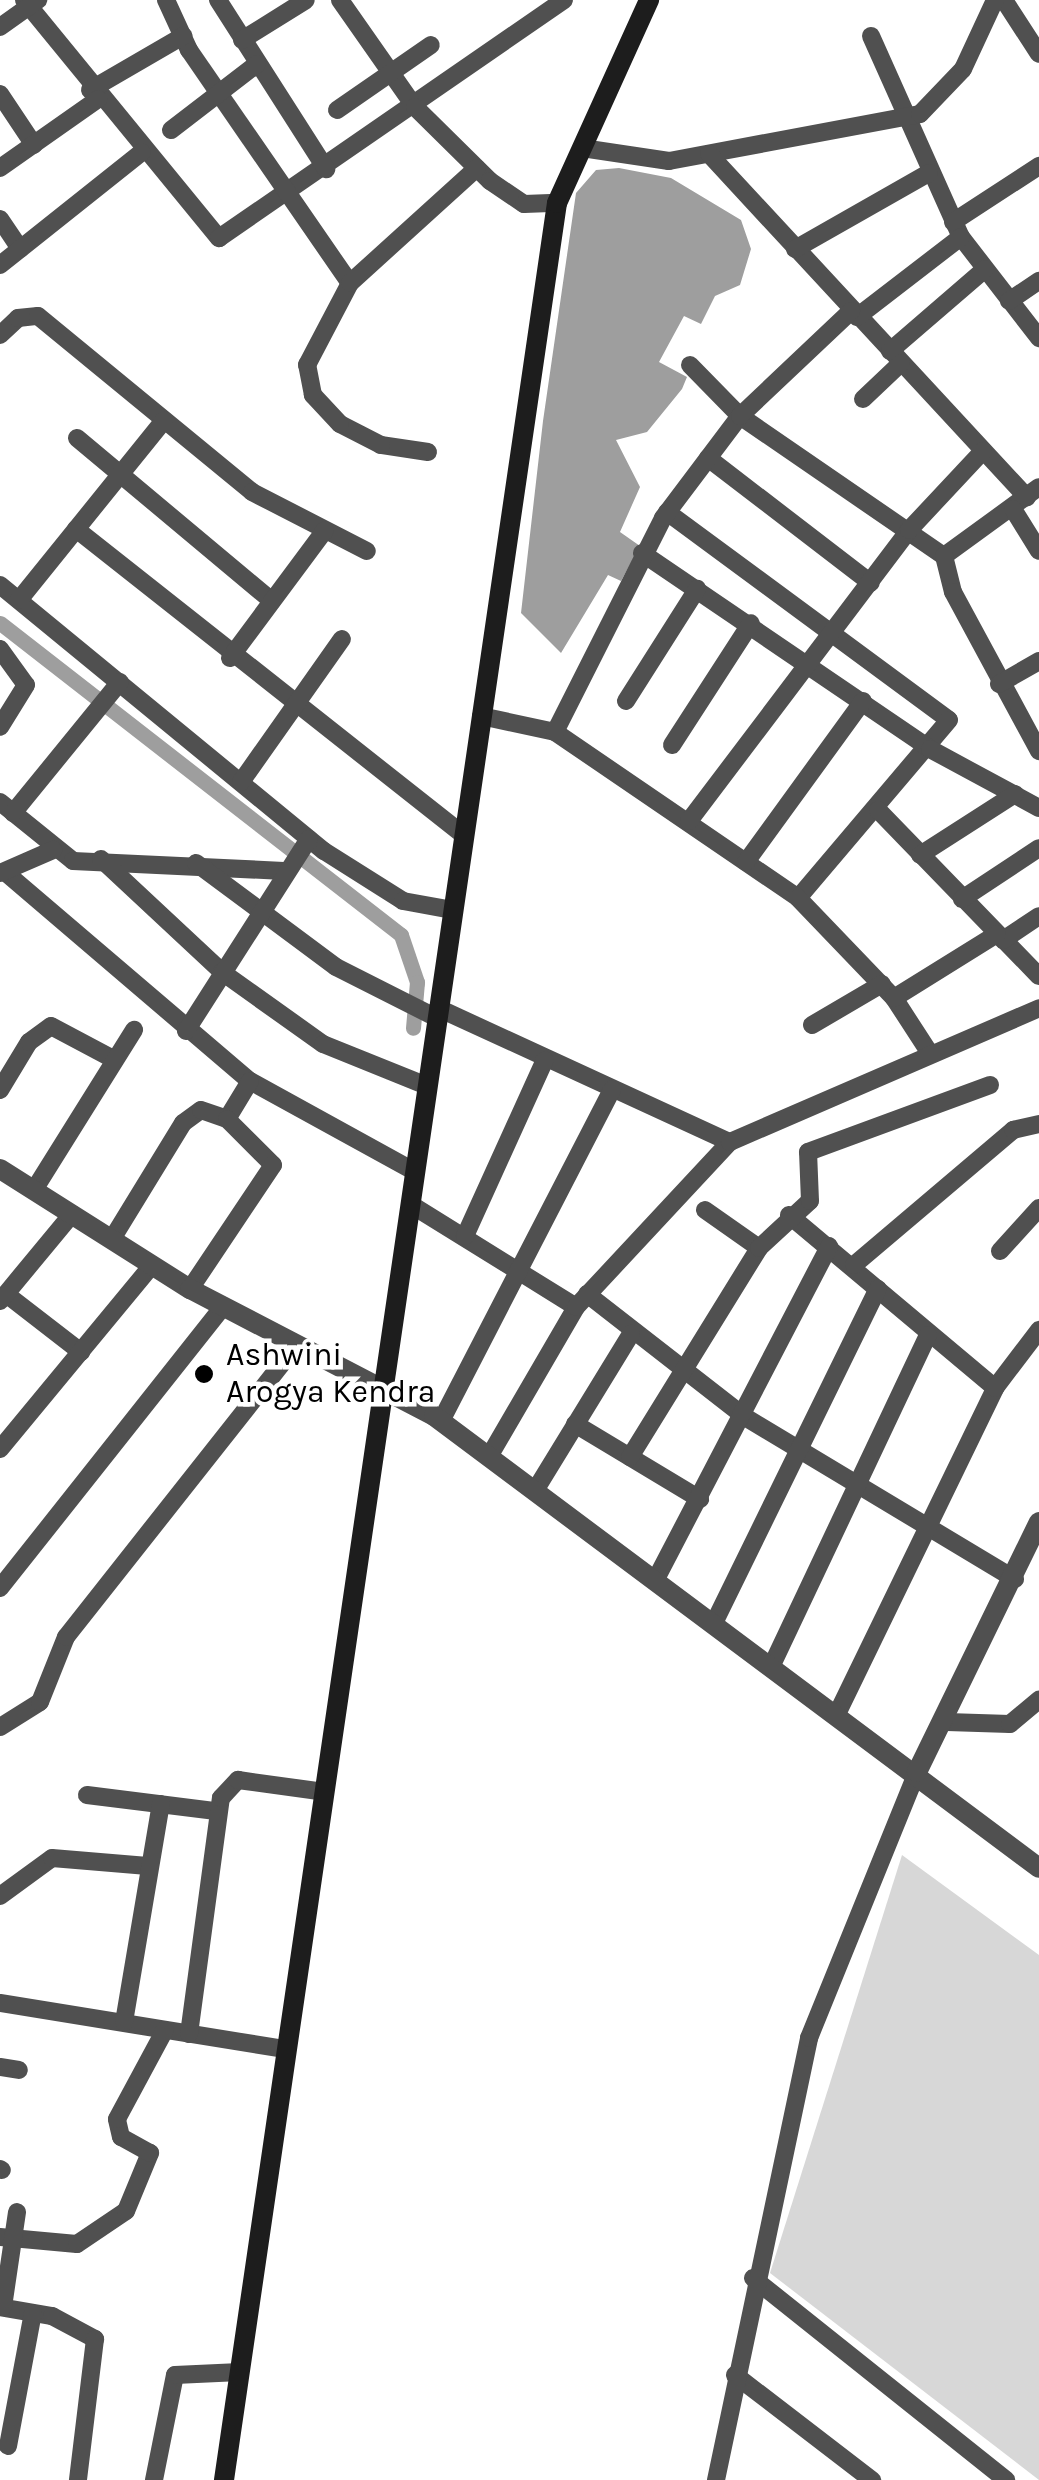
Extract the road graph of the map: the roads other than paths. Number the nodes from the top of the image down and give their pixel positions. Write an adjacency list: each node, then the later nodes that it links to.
1 (166, 0): 11 (street)
2 (218, 0): 13 (street)
3 (306, 0): 13 (street)
4 (340, 0): 17 (street)
5 (564, 0): 21 (street)
6 (649, 0): 26 (main road)
7 (996, 0): 23 (street)
8 (1004, 0): 15 (street)
9 (30, 2): 10 (street); 20 (street)
10 (0, 28)
11 (183, 36): 18 (street); 20 (street)
12 (871, 36): 23 (street)
13 (242, 40): 16 (street)
14 (431, 45): 17 (street)
15 (1039, 54)
16 (257, 64): 18 (street); 32 (street)
17 (386, 72): 21 (street); 22 (street)
18 (218, 93): 24 (street); 34 (street)
19 (0, 94): 25 (street)
20 (94, 94): 25 (street); 27 (street)
21 (415, 107): 31 (street); 32 (street)
22 (336, 110)
23 (902, 118): 28 (street); 33 (street)
24 (171, 130)
25 (34, 145): 30 (street)
26 (582, 148): 28 (street); 35 (main road)
27 (142, 152): 34 (street); 38 (street)
28 (709, 154): 39 (street)
29 (1039, 166): 37 (street)
30 (0, 168)
31 (477, 168): 35 (street); 43 (street)
32 (326, 169): 34 (street)
33 (929, 173): 37 (street); 39 (street)
34 (290, 198): 43 (street)
35 (557, 203): 84 (main road)
36 (0, 219): 38 (street)
37 (957, 229): 41 (street); 45 (street)
38 (20, 248): 40 (street)
39 (795, 249): 45 (street)
40 (0, 265)
41 (984, 269): 44 (street); 48 (street)
42 (1039, 281): 44 (street)
43 (350, 283): 55 (street)
44 (1009, 301): 47 (street)
45 (854, 314): 48 (street); 51 (street)
46 (0, 335): 52 (street)
47 (1039, 338)
48 (896, 357): 50 (street); 54 (street)
49 (690, 365): 51 (street)
50 (863, 399)
51 (740, 416): 56 (street); 62 (street)
52 (164, 420): 57 (street); 61 (street)
53 (77, 438): 57 (street)
54 (984, 451): 58 (street); 62 (street)
55 (428, 452)
56 (708, 458): 59 (street); 67 (street)
57 (120, 475): 60 (street); 71 (street)
58 (1026, 498): 64 (street); 66 (street)
59 (667, 512): 65 (street); 73 (street)
60 (76, 530): 70 (street); 76 (street)
61 (325, 530): 63 (street); 71 (street)
62 (909, 530): 66 (street); 67 (street)
63 (367, 551)
64 (1039, 551)
65 (642, 553): 69 (street); 86 (street)
66 (944, 556): 80 (street)
67 (871, 582): 73 (street)
68 (0, 585): 70 (street)
69 (698, 589): 72 (street); 81 (street)
70 (19, 600): 79 (street)
71 (272, 601): 76 (street)
72 (751, 623): 78 (street); 87 (street)
73 (834, 630): 78 (street); 88 (street)
74 (342, 639): 83 (street)
75 (0, 649): 85 (street)
76 (230, 658): 83 (street)
77 (1039, 661): 80 (street)
78 (812, 662): 82 (street); 95 (street)
79 (120, 682): 90 (street); 92 (street)
80 (999, 684): 89 (street)
81 (626, 701)
82 (863, 701): 88 (street); 102 (street)
83 (294, 706): 90 (street); 96 (street)
84 (481, 716): 86 (street); 96 (main road)
85 (0, 727)
86 (555, 732): 95 (street)
87 (672, 745)
88 (930, 749): 91 (street); 94 (street)
89 (1039, 751)
90 (241, 782): 97 (street)
91 (1015, 794): 93 (street); 100 (street)
92 (7, 807): 99 (street)
93 (1039, 808)
94 (878, 810): 100 (street); 106 (street)
95 (690, 821): 102 (street)
96 (464, 835): 108 (main road)
97 (307, 842): 104 (street); 108 (street)
98 (1039, 848): 107 (street)
99 (52, 850): 101 (street); 105 (street)
100 (920, 855): 107 (street)
101 (102, 859): 103 (street); 112 (street)
102 (746, 862): 106 (street)
103 (196, 864): 104 (street); 109 (street)
104 (288, 866): 109 (street)
105 (3, 872): 119 (street)
106 (798, 898): 114 (street)
107 (962, 899): 111 (street)
108 (453, 910): 116 (main road)
109 (259, 914): 112 (street); 116 (street)
110 (1039, 916): 111 (street)
111 (1000, 937): 113 (street); 114 (street)
112 (222, 972): 119 (street); 125 (street)
113 (1039, 976)
114 (888, 991): 117 (street); 120 (street)
115 (1039, 1008): 120 (street)
116 (431, 1011): 122 (street); 125 (main road)
117 (812, 1025)
118 (134, 1030): 121 (street)
119 (186, 1031): 123 (street)
120 (929, 1052): 130 (street)
121 (116, 1060): 127 (street); 133 (street)
122 (545, 1060): 126 (street); 139 (street)
123 (250, 1081): 128 (street); 132 (street)
124 (990, 1085): 138 (street)
125 (427, 1086): 132 (main road)
126 (612, 1089): 130 (street); 146 (street)
127 (0, 1090)
128 (227, 1119): 140 (street); 147 (street)
129 (1039, 1124): 145 (street)
130 (730, 1142): 150 (street)
131 (0, 1169): 133 (street)
132 (414, 1170): 134 (main road)
133 (34, 1190): 137 (street)
134 (410, 1204): 139 (street); 158 (main road)
135 (1039, 1208): 143 (street)
136 (705, 1210): 142 (street)
137 (72, 1214): 140 (street); 149 (street)
138 (789, 1215): 141 (street); 142 (street)
139 (465, 1236): 146 (street)
140 (112, 1239): 144 (street)
141 (830, 1246): 145 (street); 160 (street)
142 (760, 1248): 157 (street)
143 (1000, 1251)
144 (152, 1265): 147 (street); 156 (street)
145 (854, 1265): 148 (street)
146 (516, 1268): 150 (street); 161 (street)
147 (190, 1288): 151 (street)
148 (878, 1289): 154 (street); 164 (street)
149 (3, 1298): 156 (street)
150 (582, 1300): 153 (street); 165 (street)
151 (223, 1307): 155 (street); 175 (street)
152 (1039, 1330): 159 (street)
153 (631, 1334): 157 (street); 162 (street)
154 (928, 1335): 159 (street); 168 (street)
155 (296, 1348): 158 (street); 181 (street)
156 (81, 1352): 163 (street)
157 (688, 1376): 160 (street); 166 (street)
158 (383, 1386): 161 (street); 183 (main road)
159 (995, 1388): 171 (street)
160 (746, 1417): 164 (street); 169 (street)
161 (441, 1421): 165 (street)
162 (575, 1424): 166 (street); 167 (street)
163 (0, 1449)
164 (801, 1452): 168 (street); 176 (street)
165 (490, 1455): 167 (street)
166 (630, 1457): 169 (street)
167 (536, 1488): 173 (street)
168 (856, 1488): 171 (street); 177 (street)
169 (700, 1499): 173 (street)
170 (1039, 1522): 172 (street)
171 (925, 1526): 174 (street); 179 (street)
172 (1032, 1556): 174 (street)
173 (657, 1577): 176 (street)
174 (1015, 1579): 180 (street)
175 (0, 1588)
176 (715, 1622): 177 (street)
177 (772, 1665): 179 (street)
178 (1039, 1700): 180 (street)
179 (837, 1714): 182 (street)
180 (947, 1722): 182 (street)
181 (0, 1727)
182 (918, 1772): 188 (street); 197 (street)
183 (324, 1792): 186 (street); 194 (main road)
184 (87, 1796): 185 (street)
185 (161, 1804): 186 (street); 187 (street)
186 (216, 1811): 193 (street)
187 (148, 1866): 189 (street); 191 (street)
188 (1039, 1868)
189 (0, 1896)
190 (0, 2002): 191 (street)
191 (124, 2022): 192 (street)
192 (165, 2030): 193 (street); 196 (street)
193 (189, 2034): 194 (street)
194 (284, 2049): 200 (main road)
195 (18, 2212): 196 (street)
196 (6, 2238): 198 (street)
197 (753, 2278): 201 (street); 203 (street)
198 (2, 2307): 199 (street)
199 (34, 2312): 202 (street); 205 (street)
200 (240, 2372): 206 (street); 207 (main road)
201 (735, 2375): 204 (street); 208 (street)
202 (8, 2446)
203 (982, 2473): 209 (street)
204 (721, 2477)
205 (78, 2480)
206 (154, 2480)
207 (224, 2480)
208 (872, 2480)
209 (1006, 2480)

